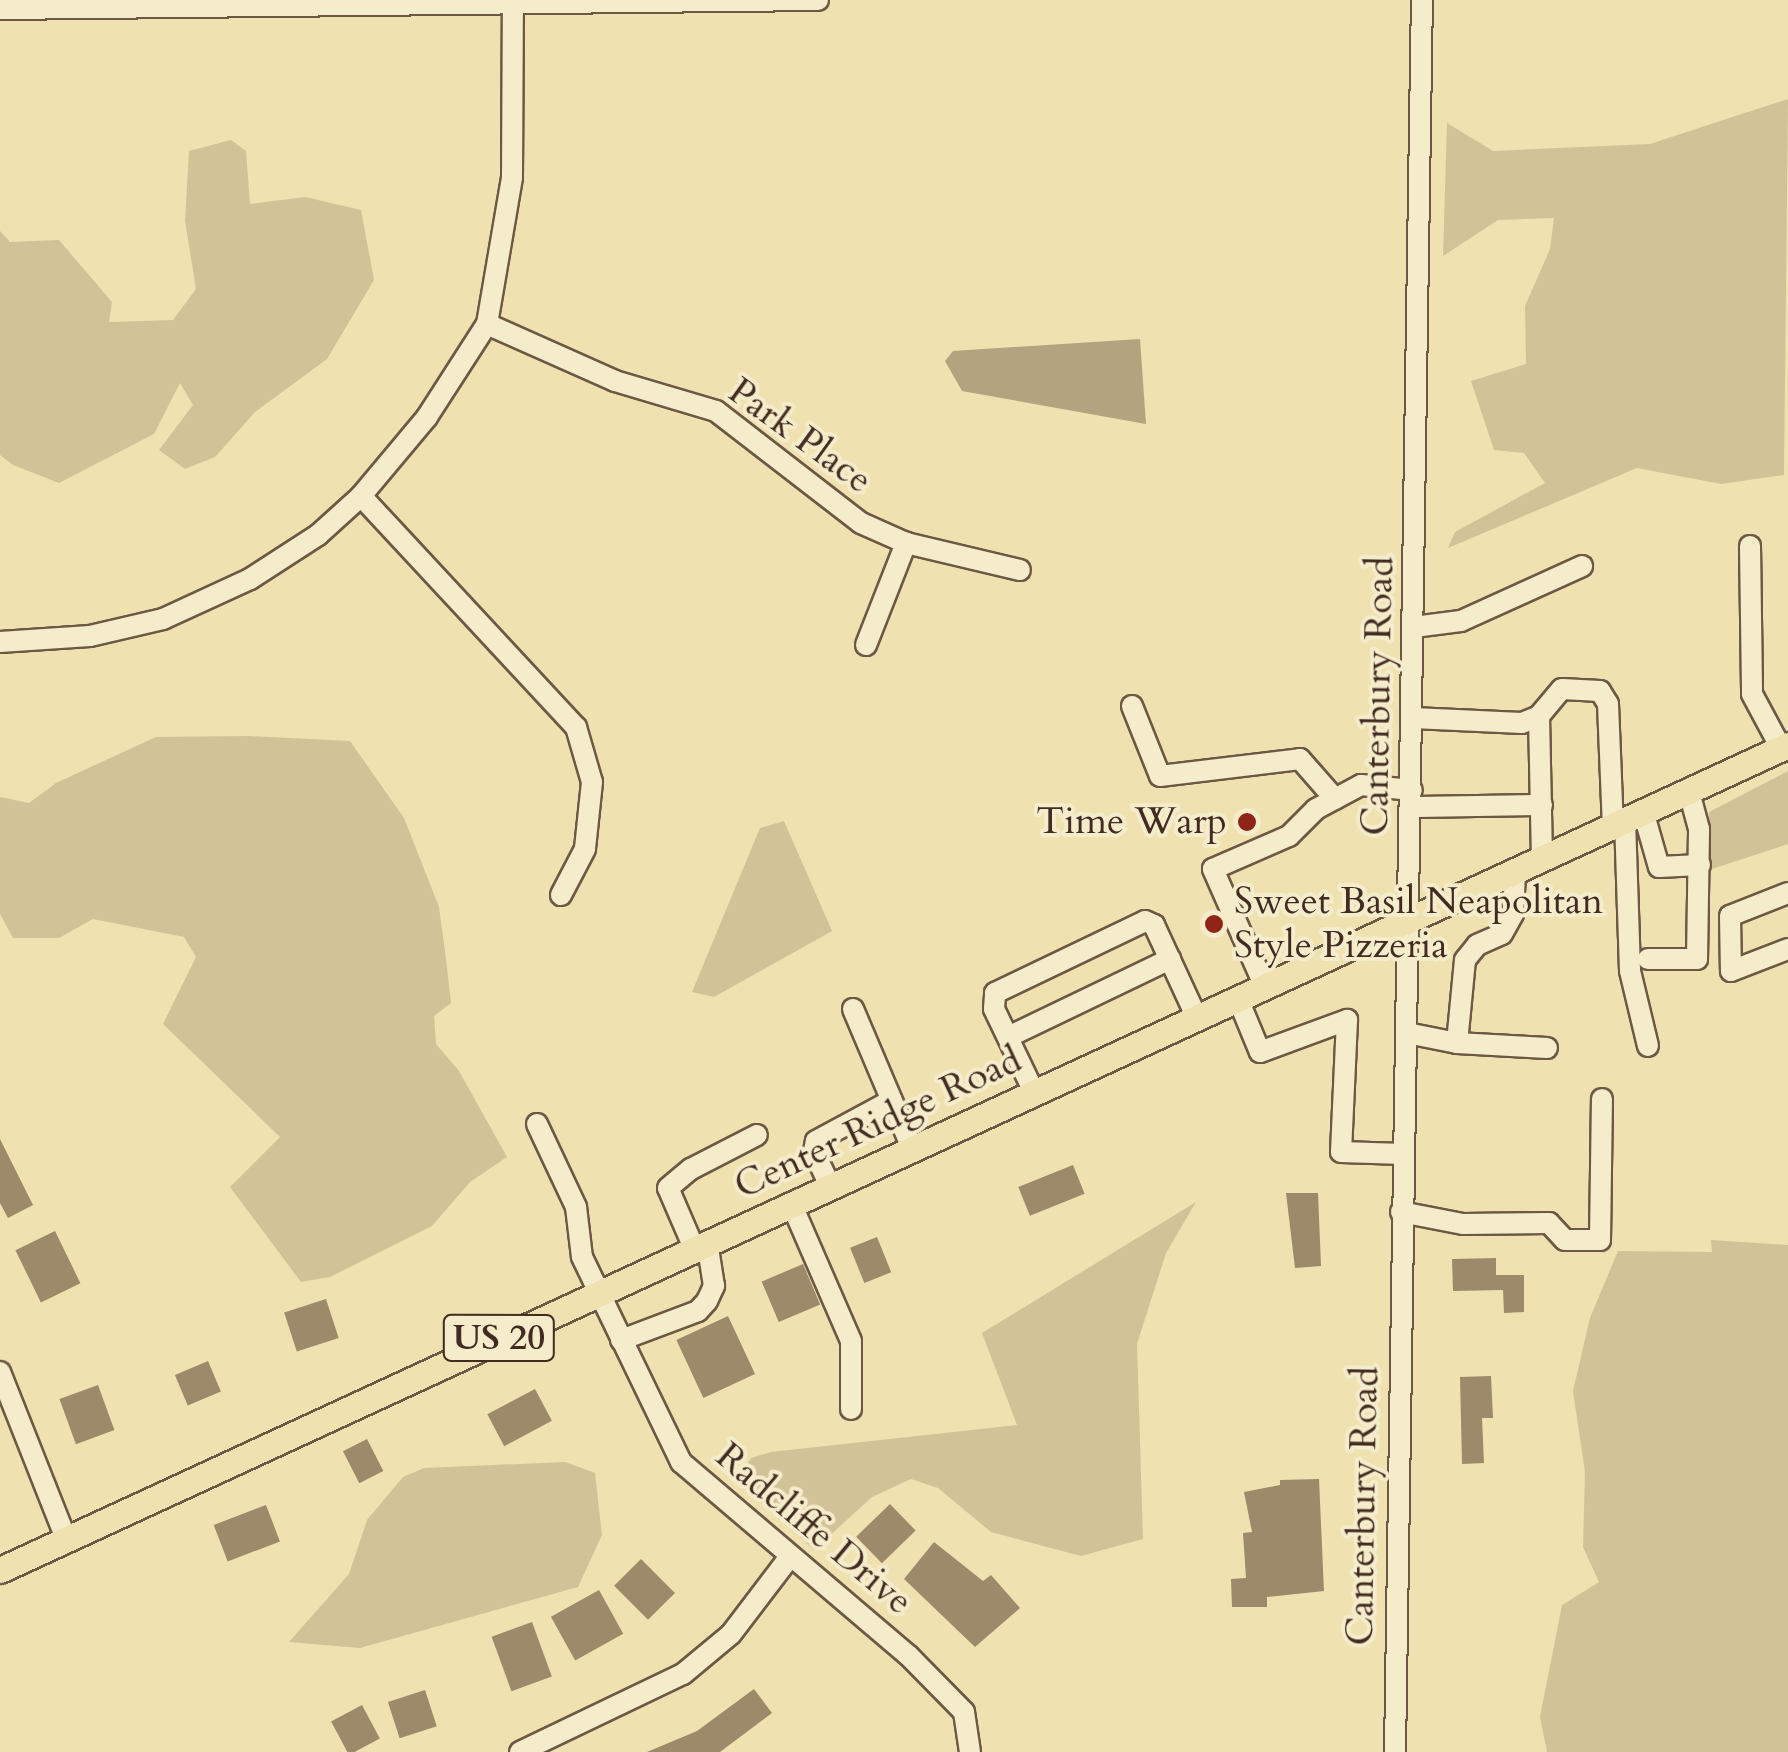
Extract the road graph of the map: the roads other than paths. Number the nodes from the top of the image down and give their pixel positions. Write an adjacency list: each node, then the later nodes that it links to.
1 (818, 0): 3 (street)
2 (1422, 0): 11 (street, Canterbury Road)
3 (514, 6): 4 (street); 5 (street)
4 (0, 9)
5 (486, 324): 6 (street); 7 (street, Park Place)
6 (360, 496): 12 (street); 27 (street)
7 (906, 543): 10 (street, Park Place); 13 (street)
8 (1750, 546): 17 (street)
9 (1582, 566): 11 (street)
10 (1020, 570)
11 (1414, 628): 16 (street, Canterbury Road)
12 (0, 642)
13 (866, 646)
14 (1132, 706): 20 (street)
15 (1539, 716): 16 (street); 21 (street); 22 (street)
16 (1413, 718): 19 (street, Canterbury Road)
17 (1784, 747): 18 (main road, Center Ridge Road / US 20)
18 (1689, 791): 22 (main road, Center Ridge Road / US 20); 24 (street)
19 (1412, 798): 20 (street); 21 (street); 28 (street, Canterbury Road)
20 (1335, 799): 32 (street)
21 (1542, 805): 23 (street)
22 (1627, 819): 23 (main road, Center Ridge Road / US 20); 24 (street); 39 (street)
23 (1542, 860): 25 (main road, Center Ridge Road / US 20)
24 (1700, 865): 30 (street)
25 (1515, 873): 28 (main road, Center Ridge Road / US 20); 38 (street)
26 (1788, 892): 29 (street)
27 (561, 895)
28 (1410, 924): 32 (main road, Center Ridge Road / US 20); 36 (street, Canterbury Road)
29 (1788, 949)
30 (1648, 959)
31 (1170, 960): 35 (street); 37 (street); 37 (street)
32 (1265, 987): 33 (main road, Center Ridge Road / US 20)
33 (1238, 999): 35 (main road, Center Ridge Road / US 20); 47 (street)
34 (854, 1008): 43 (street)
35 (1197, 1018): 41 (main road, Center Ridge Road / US 20)
36 (1406, 1033): 38 (street); 47 (street, Canterbury Road)
37 (1008, 1037): 41 (street)
38 (1457, 1044): 40 (street)
39 (1648, 1046)
40 (1546, 1048)
41 (1034, 1092): 46 (main road, Center Ridge Road / US 20)
42 (1602, 1099): 50 (street)
43 (892, 1100): 46 (street); 48 (street)
44 (537, 1124): 52 (street, Radcliffe Drive)
45 (757, 1135): 51 (street)
46 (912, 1148): 48 (main road, Center Ridge Road / US 20)
47 (1403, 1154): 50 (street, Canterbury Road)
48 (830, 1186): 49 (main road, Center Ridge Road / US 20)
49 (791, 1204): 51 (main road, Center Ridge Road / US 20); 55 (street)
50 (1401, 1212): 62 (street, Canterbury Road)
51 (700, 1245): 52 (main road, Center Ridge Road / US 20); 53 (street)
52 (597, 1292): 53 (street, Radcliffe Drive); 56 (main road, Center Ridge Road / US 20)
53 (621, 1340): 57 (street, Radcliffe Drive)
54 (0, 1372): 56 (street)
55 (851, 1409)
56 (66, 1539): 58 (main road, Center Ridge Road / US 20)
57 (790, 1558): 59 (street); 61 (street, Radcliffe Drive)
58 (0, 1570)
59 (542, 1748): 60 (street)
60 (520, 1752)
61 (970, 1752)
62 (1395, 1752)

